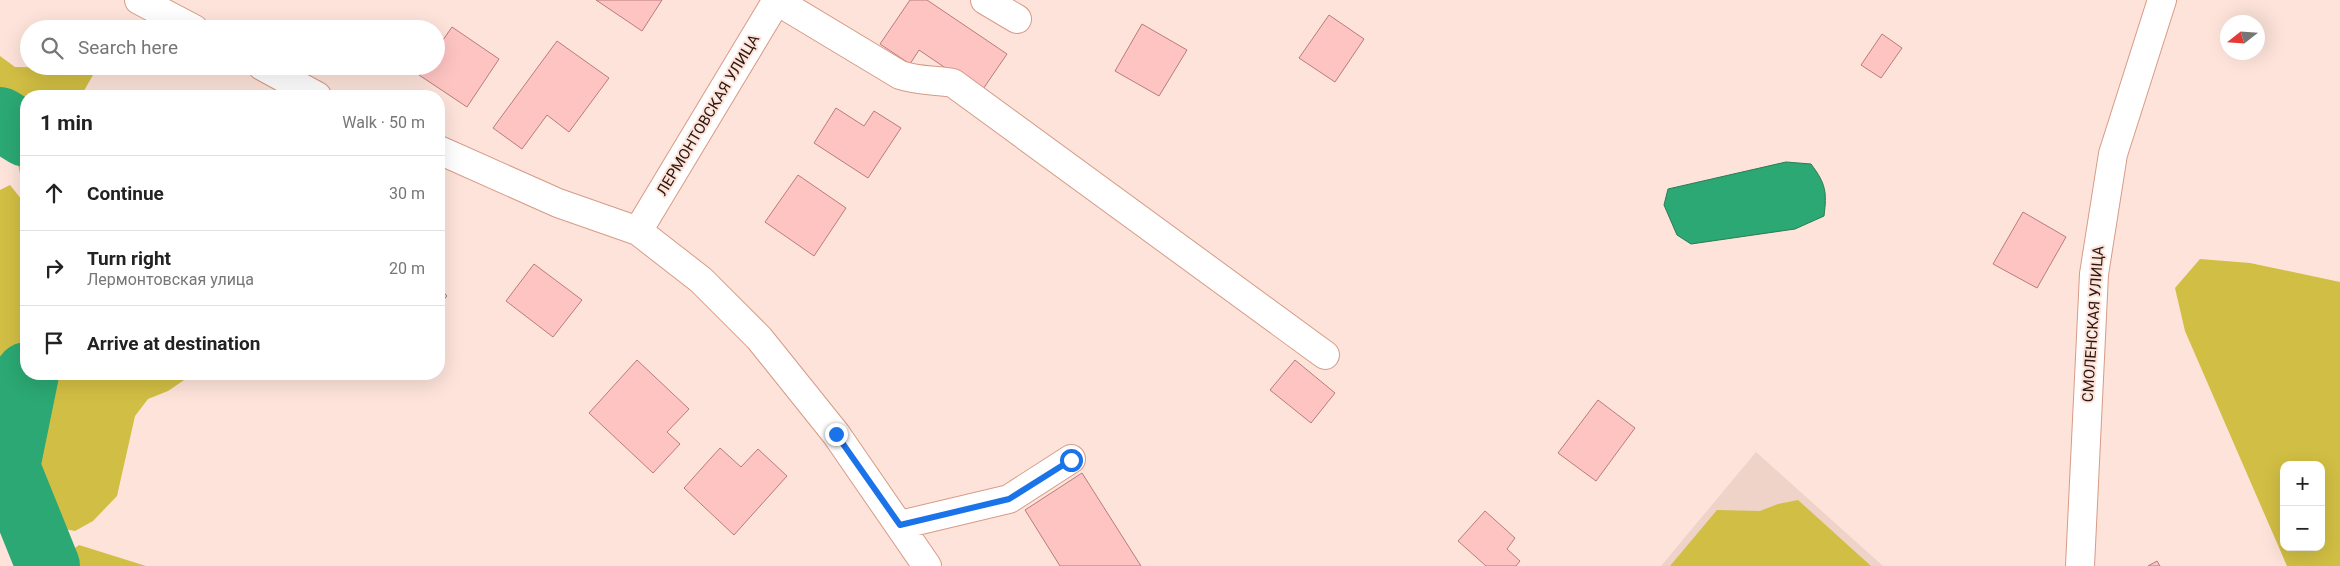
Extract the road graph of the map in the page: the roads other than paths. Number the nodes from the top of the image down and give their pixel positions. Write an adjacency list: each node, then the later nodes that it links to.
1 (139, 0): 6 (street)
2 (777, 0): 10 (street, ЛЕРМОНТОВСКАЯ УЛИЦА); 11 (street)
3 (985, 0): 5 (street)
4 (2162, 0): 15 (street, СМОЛЕНСКАЯ УЛИЦА)
5 (1017, 19)
6 (177, 20)
7 (278, 75): 8 (street)
8 (306, 90)
9 (445, 153): 10 (street)
10 (638, 230): 13 (street)
11 (1324, 355)
12 (1071, 460): 13 (street)
13 (900, 525): 14 (street)
14 (927, 566)
15 (2080, 566)

